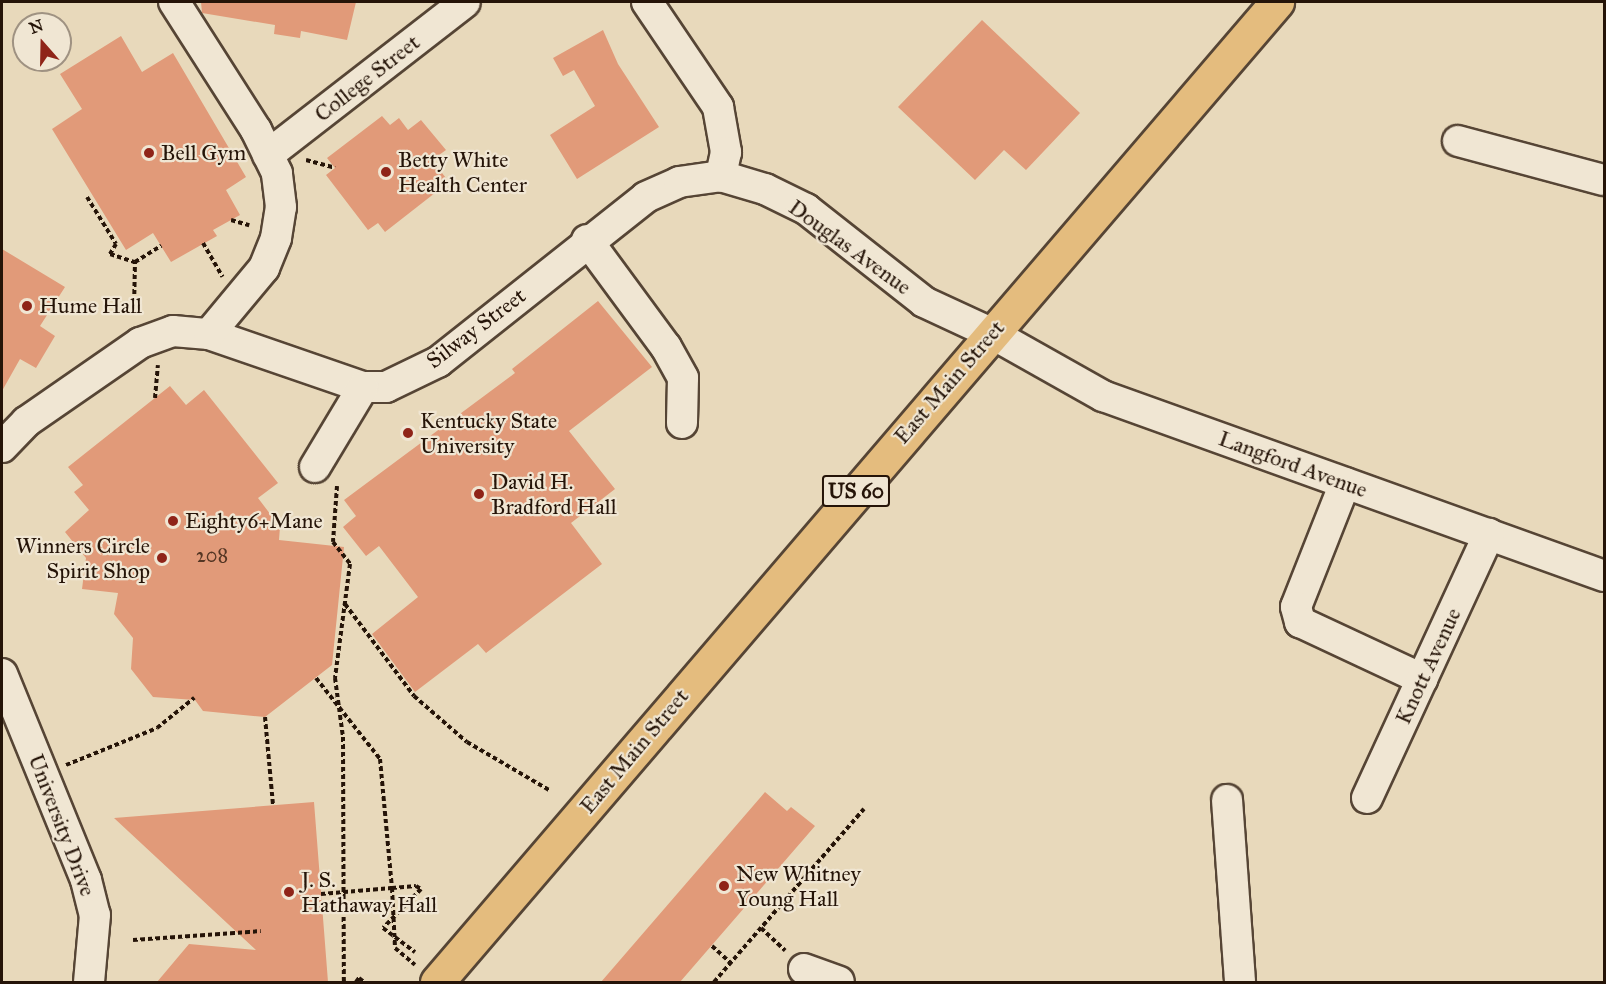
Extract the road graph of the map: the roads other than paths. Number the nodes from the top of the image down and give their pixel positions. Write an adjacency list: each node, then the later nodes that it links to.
1 (174, 2): 6 (street)
2 (465, 2): 6 (street, College Street)
3 (647, 2): 7 (street)
4 (1277, 2): 10 (main road, East Main Street / US 60)
5 (1458, 141): 8 (street)
6 (268, 155): 11 (street)
7 (721, 176): 9 (street, Silway Street); 10 (street, Douglas Avenue)
8 (1605, 180)
9 (587, 240): 12 (street, Silway Street); 13 (street)
10 (991, 333): 16 (street, Langford Avenue); 25 (main road, East Main Street / US 60)
11 (209, 334): 12 (street, Silway Street); 14 (street)
12 (363, 387): 15 (street)
13 (682, 423)
14 (2, 447)
15 (315, 467)
16 (1345, 483): 17 (street, Langford Avenue); 20 (street)
17 (1489, 534): 18 (street, Langford Avenue); 20 (street, Knott Avenue)
18 (1605, 576)
19 (2, 674): 24 (street, University Drive)
20 (1422, 679): 21 (street, Knott Avenue)
21 (1367, 798)
22 (1227, 800): 27 (street)
23 (804, 969): 26 (street)
24 (89, 982)
25 (437, 982)
26 (839, 982)
27 (1240, 982)

